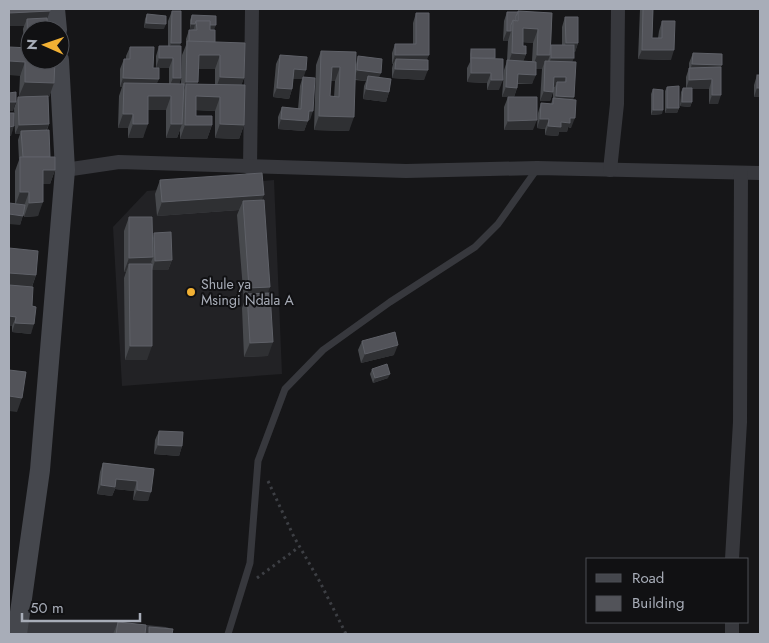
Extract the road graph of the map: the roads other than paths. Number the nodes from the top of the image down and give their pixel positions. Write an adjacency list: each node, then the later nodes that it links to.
1 (252, 9): 4 (street)
2 (618, 9): 7 (street)
3 (60, 70): 6 (street)
4 (250, 168): 5 (street); 6 (street)
5 (537, 168): 7 (street); 13 (lane)
6 (65, 170): 11 (street)
7 (610, 170): 8 (street)
8 (741, 173): 9 (street); 10 (street)
9 (760, 173)
10 (732, 558)
11 (17, 631): 12 (street)
12 (165, 634)
13 (228, 634)

